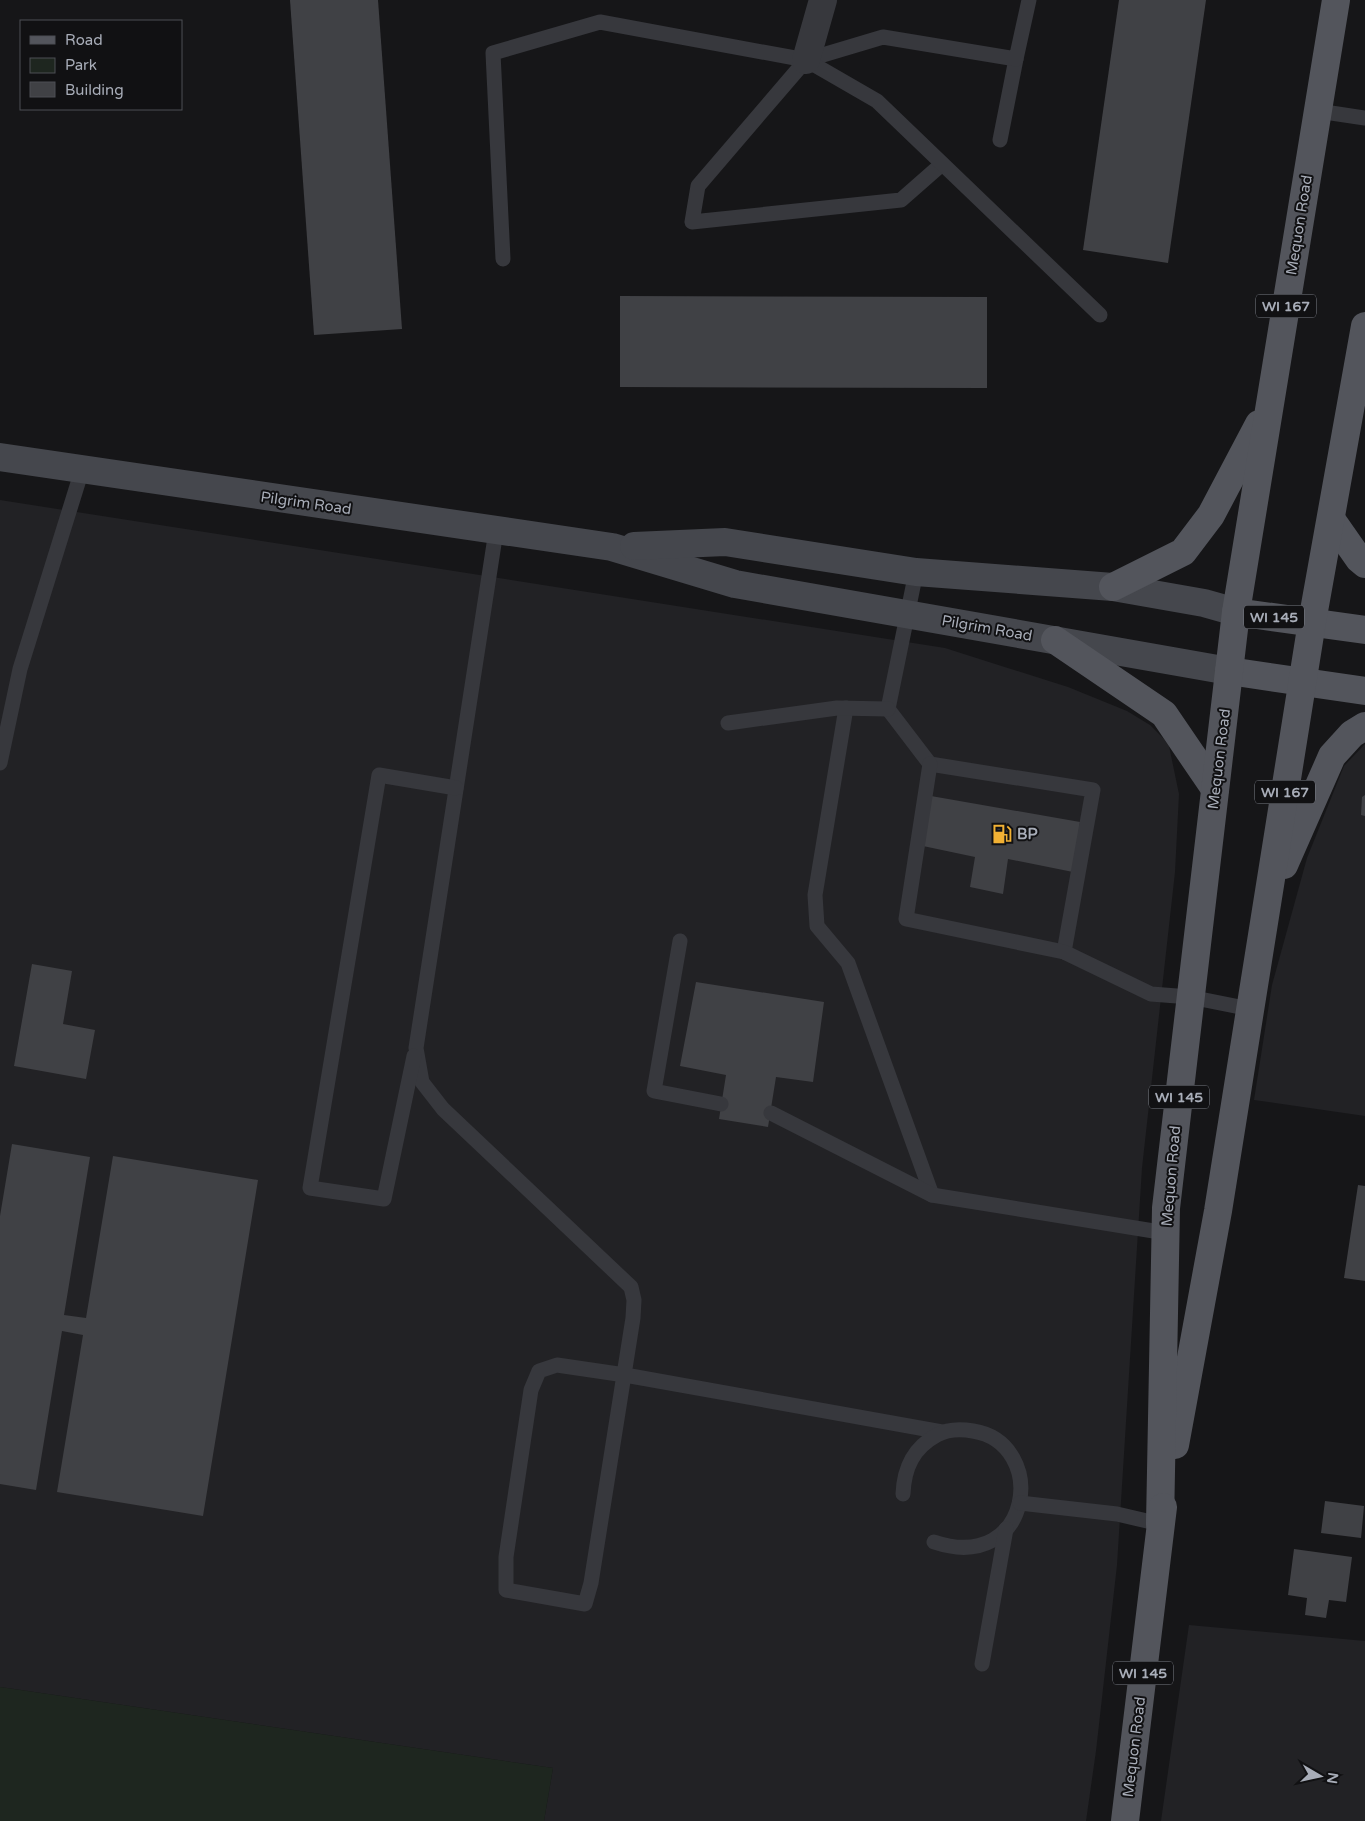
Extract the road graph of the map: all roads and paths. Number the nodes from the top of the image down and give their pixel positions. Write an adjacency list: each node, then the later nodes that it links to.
1 (823, 0): 5 (street)
2 (1029, 0): 4 (lane)
3 (1336, 0): 6 (main road, Mequon Road / WI 167)
4 (1016, 58): 5 (lane); 8 (lane)
5 (806, 60): 9 (lane); 9 (lane); 10 (lane)
6 (1318, 111): 7 (lane); 13 (main road, Mequon Road / WI 167)
7 (1365, 118)
8 (1000, 140)
9 (942, 164): 11 (lane)
10 (502, 259)
11 (1100, 315)
12 (1365, 326): 16 (main road, Mequon Road / WI 167)
13 (1270, 402): 21 (main road); 22 (main road, Mequon Road / WI 167)
14 (0, 457): 15 (street, Pilgrim Road)
15 (82, 470): 17 (street, Pilgrim Road); 32 (lane)
16 (1331, 519): 19 (main road); 24 (main road, Mequon Road / WI 167)
17 (496, 531): 18 (street, Pilgrim Road); 37 (lane)
18 (612, 547): 20 (street, Pilgrim Road); 23 (street, Pilgrim Road)
19 (1365, 564)
20 (916, 572): 21 (street, Pilgrim Road); 23 (lane)
21 (1113, 587): 22 (street, Pilgrim Road)
22 (1236, 612): 24 (main road, Pilgrim Road / WI 145); 27 (main road, Mequon Road / WI 145)
23 (907, 614): 26 (street, Pilgrim Road); 31 (lane)
24 (1312, 622): 25 (main road, Pilgrim Road / WI 145); 28 (main road, Mequon Road / WI 167)
25 (1365, 630)
26 (1055, 640): 27 (street, Pilgrim Road); 38 (main road)
27 (1228, 671): 28 (main road, Pilgrim Road); 38 (main road, Mequon Road / WI 145)
28 (1303, 683): 29 (main road, Pilgrim Road); 39 (main road, Mequon Road / WI 167)
29 (1365, 691)
30 (846, 708): 31 (lane); 33 (lane); 47 (lane)
31 (888, 709): 36 (lane)
32 (4, 720): 35 (lane)
33 (728, 723)
34 (1365, 726): 39 (main road, WI 145)
35 (0, 763)
36 (930, 764): 41 (lane); 41 (lane)
37 (456, 788): 44 (lane); 44 (lane)
38 (1215, 788): 42 (main road, Mequon Road / WI 145)
39 (1268, 901): 43 (main road, Mequon Road / WI 145)
40 (680, 941): 45 (lane)
41 (1064, 952): 42 (lane)
42 (1190, 998): 43 (lane); 48 (main road, Mequon Road / WI 145)
43 (1250, 1009): 53 (main road, Mequon Road / WI 145)
44 (416, 1048): 49 (lane)
45 (721, 1104)
46 (770, 1114): 47 (lane)
47 (932, 1195): 48 (lane)
48 (1166, 1233): 53 (main road, Mequon Road / WI 145)
49 (625, 1375): 49 (lane); 50 (lane)
50 (942, 1432): 51 (lane); 52 (lane)
51 (902, 1494)
52 (1020, 1503): 53 (lane); 54 (lane)
53 (1160, 1524): 57 (main road, Mequon Road / WI 145)
54 (1006, 1529): 55 (lane); 56 (lane)
55 (934, 1542)
56 (982, 1664)
57 (1125, 1821)

